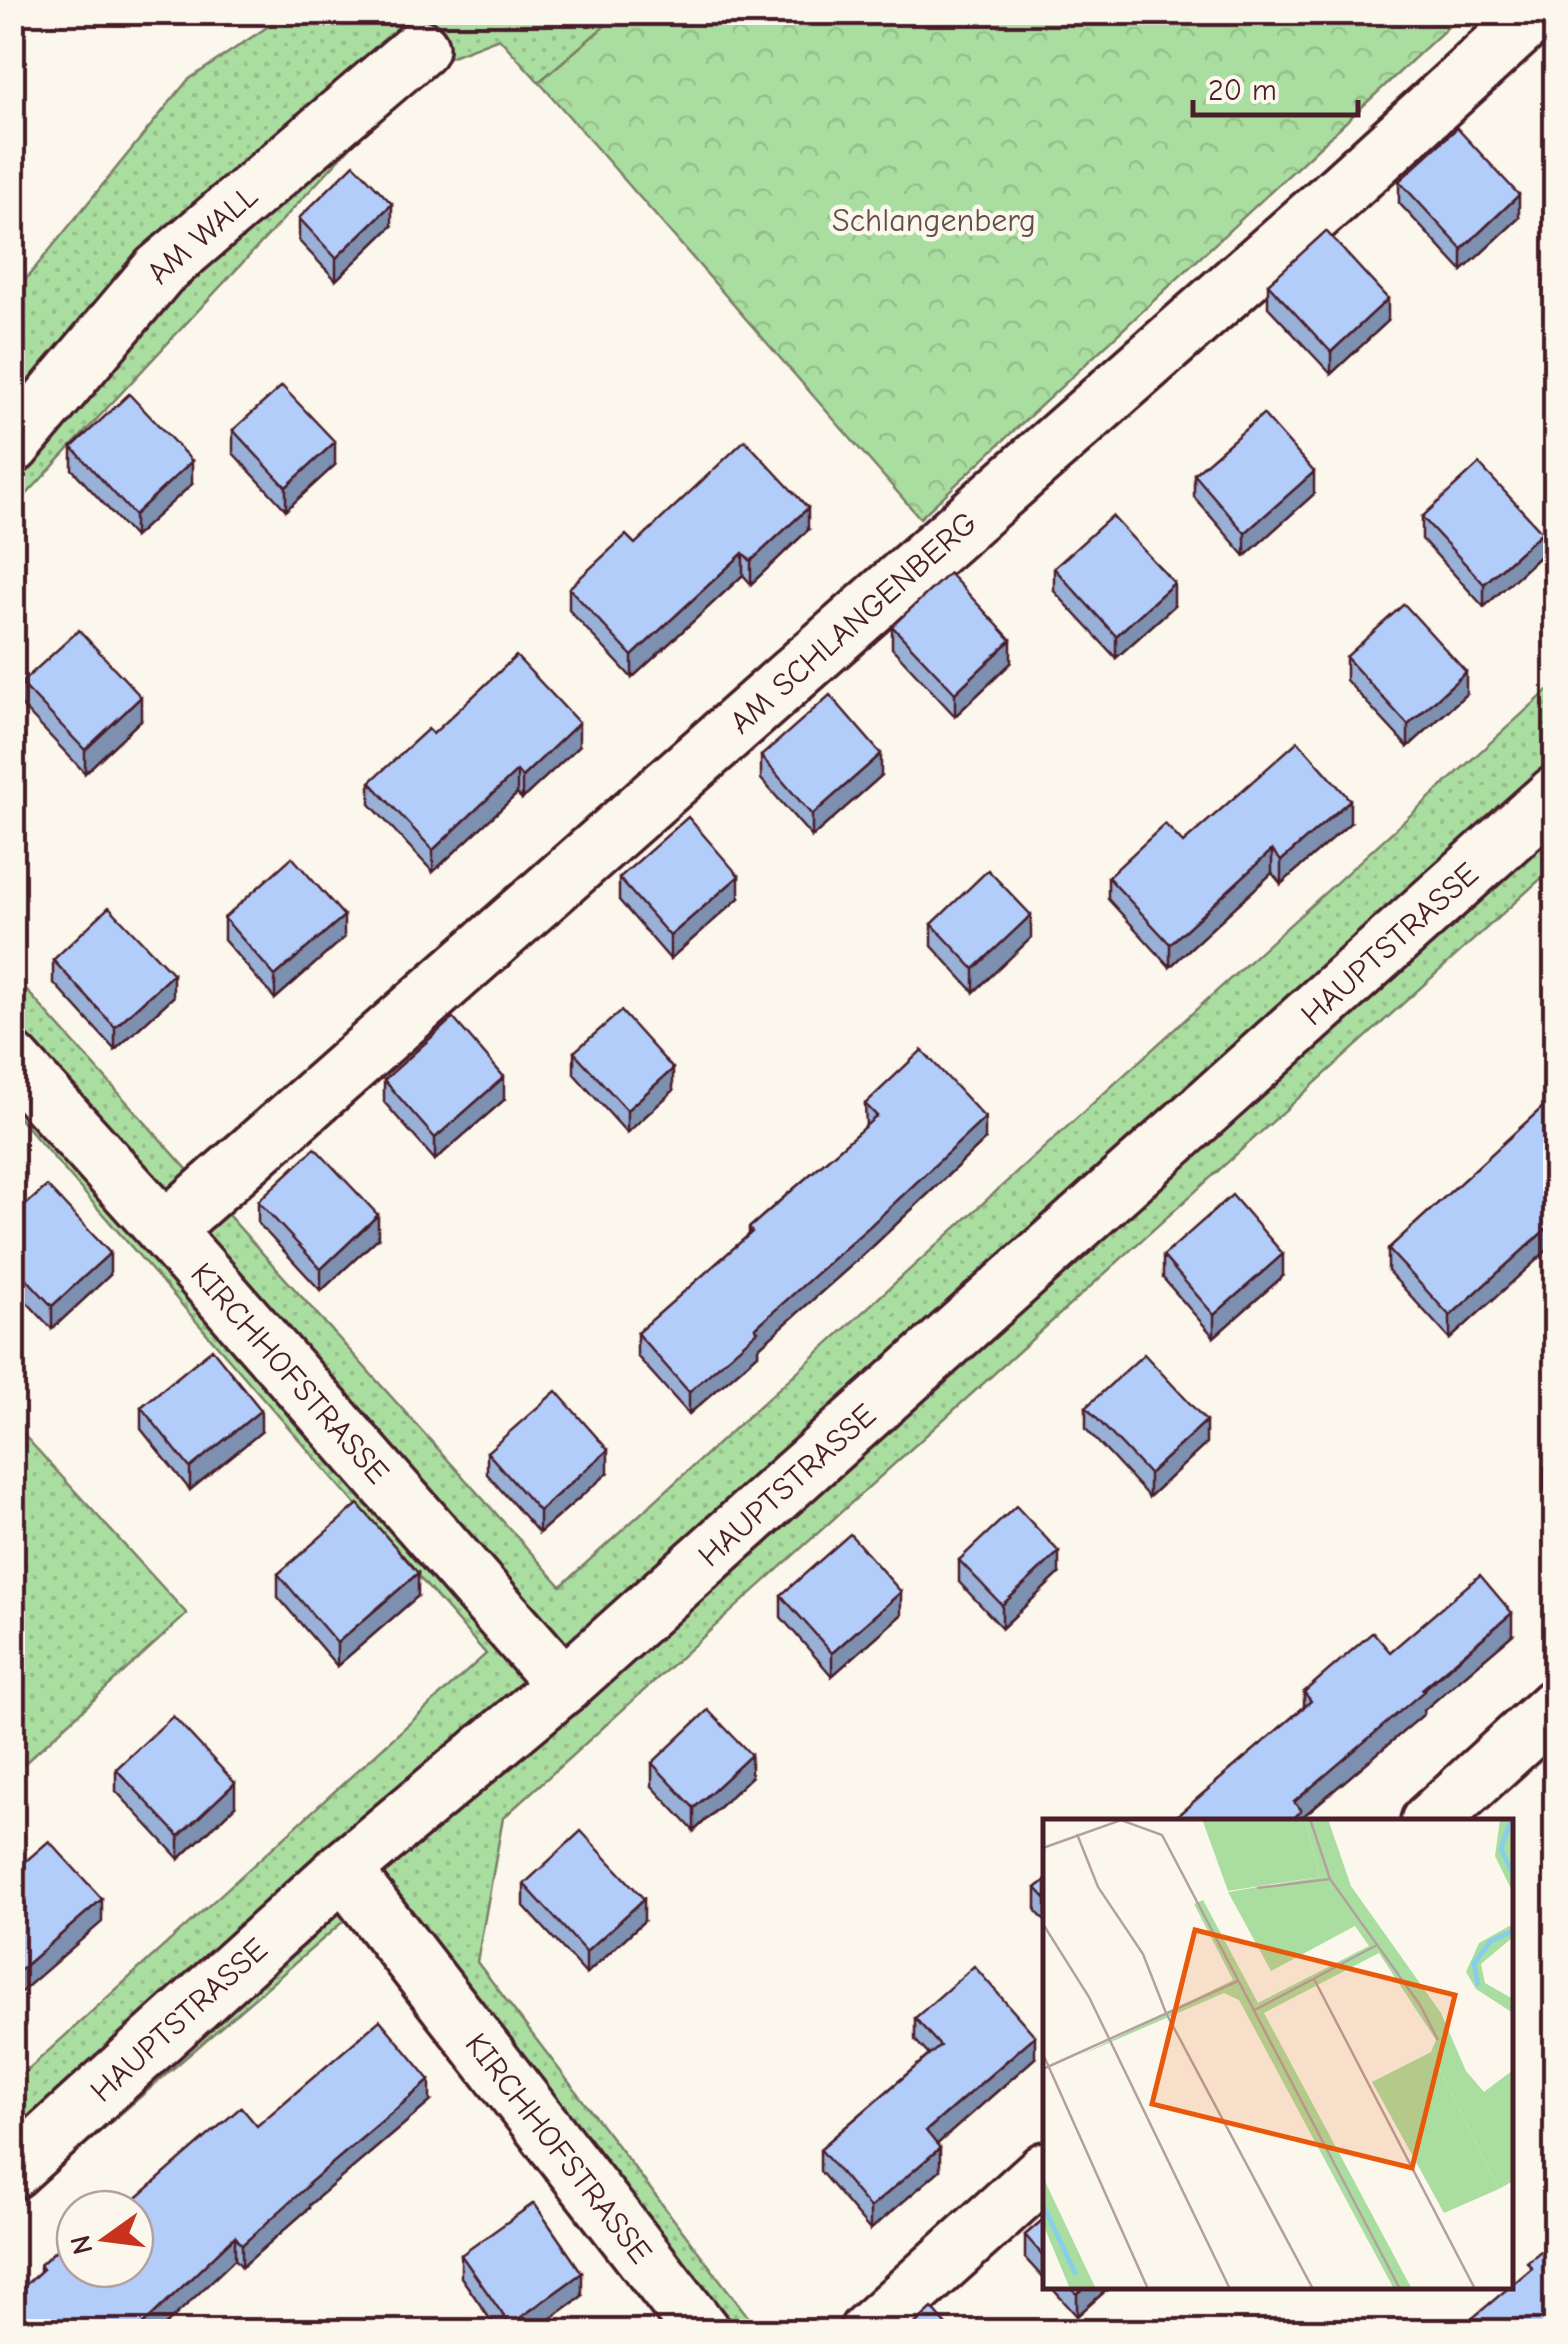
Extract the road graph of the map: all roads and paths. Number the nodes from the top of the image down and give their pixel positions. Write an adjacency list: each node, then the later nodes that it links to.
1 (1537, 12): 6 (street, AM SCHLANGENBERG)
2 (420, 48): 3 (street, AM WALL)
3 (12, 446)
4 (1556, 794): 7 (street, HAUPTSTRASSE)
5 (12, 1061): 6 (street, KIRCHHOFSTRASSE)
6 (166, 1230): 7 (street, KIRCHHOFSTRASSE)
7 (564, 1685): 10 (street, HAUPTSTRASSE)
8 (1556, 1706): 9 (street)
9 (1431, 1819)
10 (343, 1870): 11 (street, HAUPTSTRASSE); 13 (street, KIRCHHOFSTRASSE)
11 (12, 2172)
12 (1043, 2173): 14 (street)
13 (702, 2332)
14 (868, 2332)

